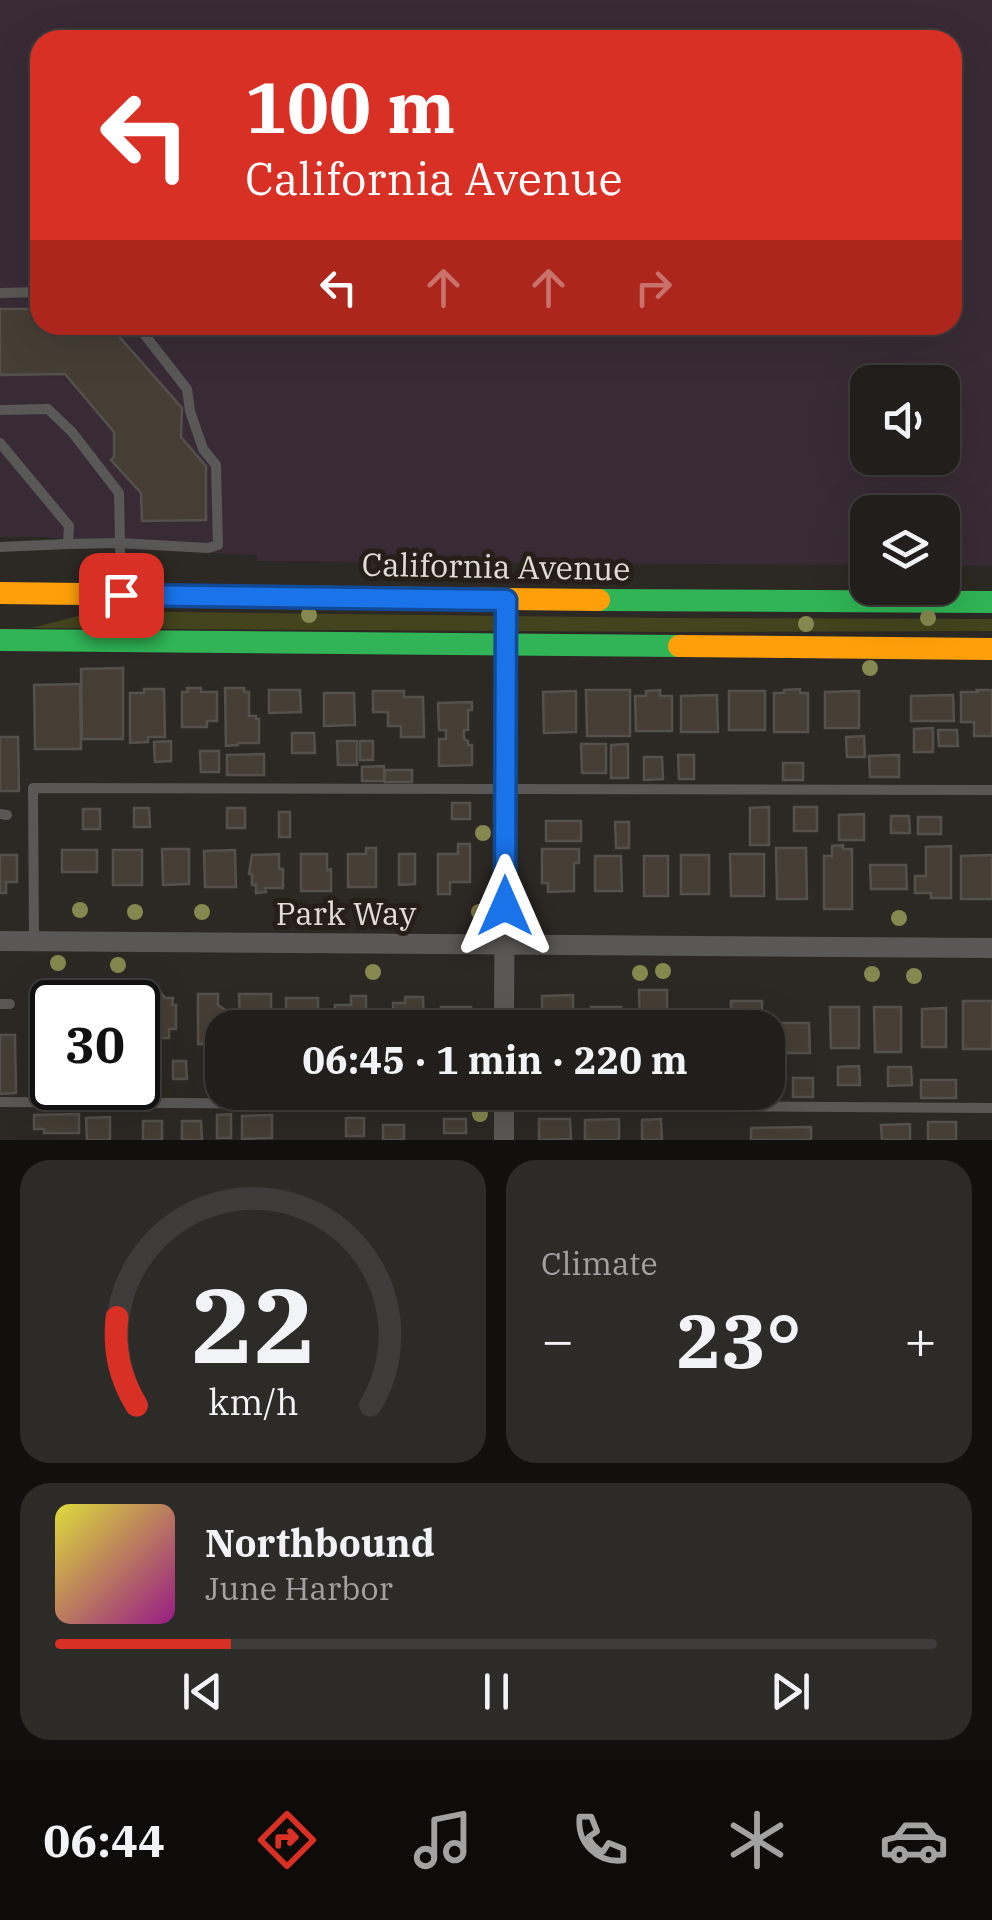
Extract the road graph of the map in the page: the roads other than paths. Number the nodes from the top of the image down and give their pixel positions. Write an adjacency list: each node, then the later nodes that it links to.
1 (30, 292): 2 (lane)
2 (0, 293)
3 (145, 335): 6 (lane)
4 (0, 410): 6 (lane)
5 (1, 444): 7 (lane)
6 (119, 543): 7 (lane); 10 (lane)
7 (68, 544): 8 (lane)
8 (0, 547)
9 (0, 593): 10 (main road, California Avenue)
10 (121, 595): 11 (main road, California Avenue)
11 (506, 600): 12 (main road, California Avenue); 14 (street)
12 (992, 602)
13 (0, 640): 14 (main road)
14 (506, 645): 15 (main road); 16 (street)
15 (992, 649)
16 (506, 789): 17 (lane); 19 (lane); 20 (street)
17 (992, 790)
18 (0, 941): 19 (street, Park Way)
19 (34, 942): 20 (street, Park Way)
20 (505, 944): 21 (street, Park Way); 22 (street)
21 (992, 948)
22 (504, 1010)
23 (205, 1100): 24 (lane)
24 (0, 1102)
25 (785, 1104): 26 (lane)
26 (992, 1108)
27 (504, 1110): 28 (street)
28 (504, 1140)

